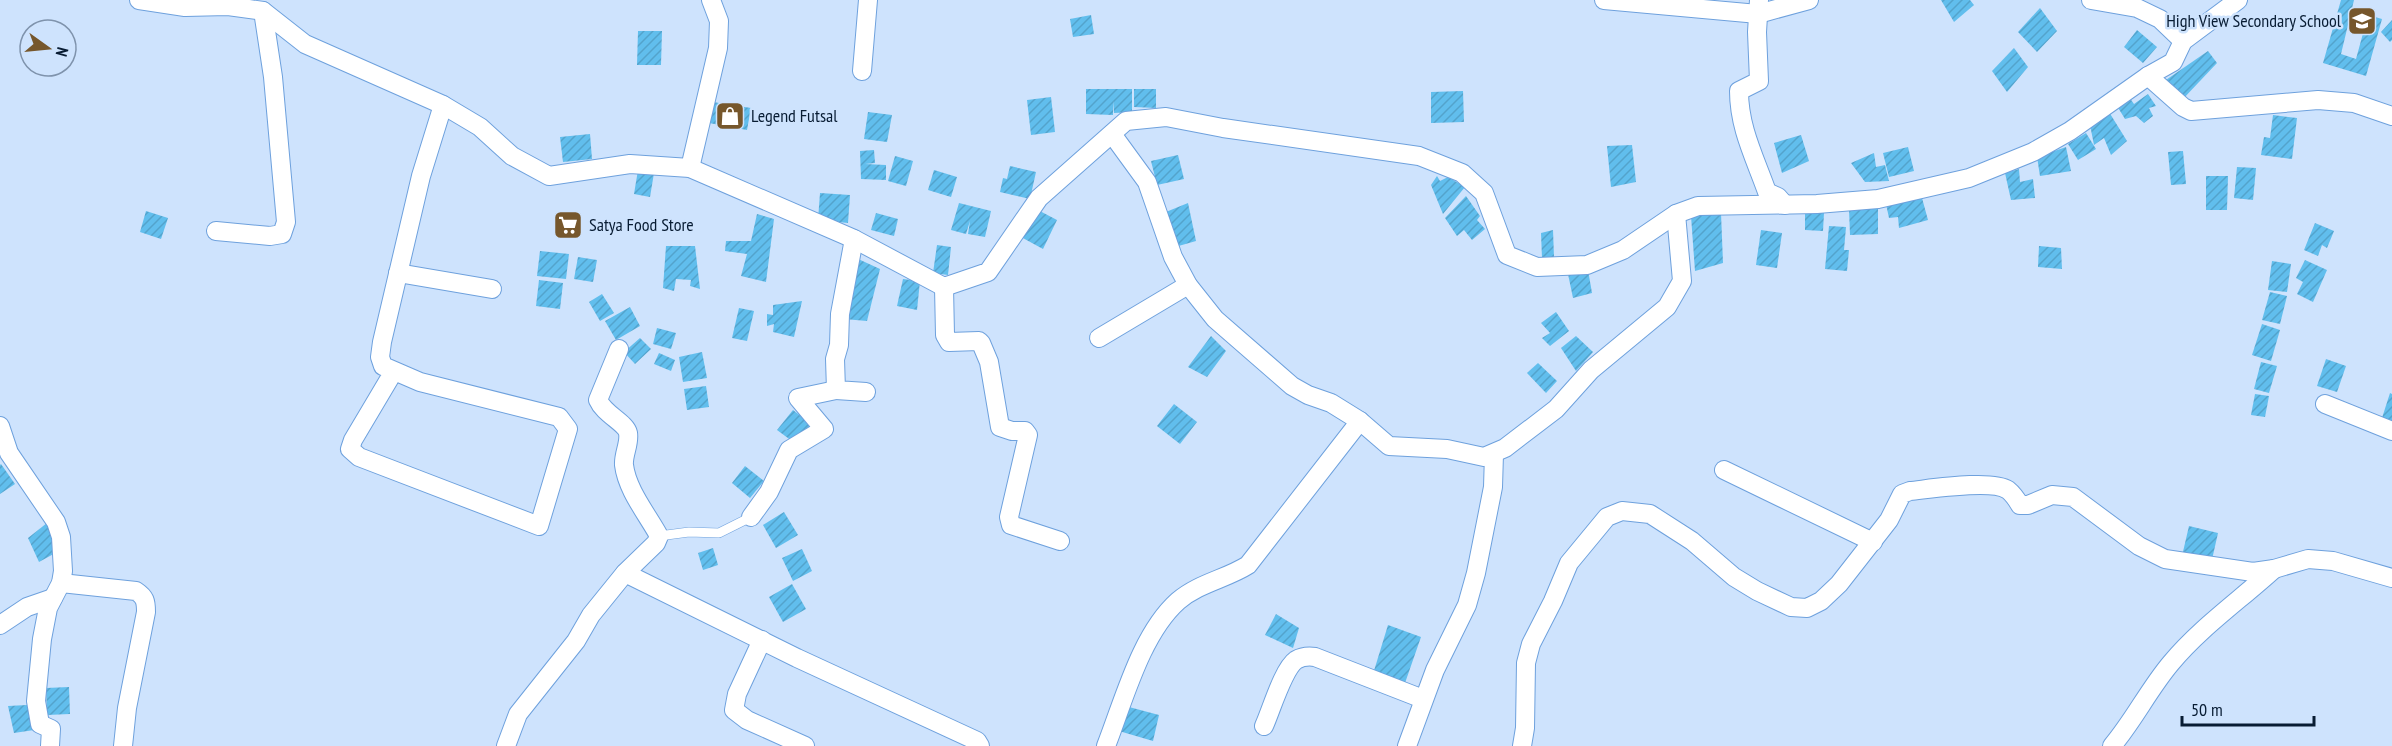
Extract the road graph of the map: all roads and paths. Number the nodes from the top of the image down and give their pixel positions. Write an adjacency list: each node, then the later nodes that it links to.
1 (139, 0): 8 (street)
2 (711, 0): 17 (street)
3 (868, 0): 12 (street)
4 (1604, 0): 9 (street)
5 (1809, 0): 9 (street)
6 (2091, 0): 11 (street)
7 (2238, 0): 11 (street)
8 (184, 3): 10 (street)
9 (1758, 7): 18 (street)
10 (263, 11): 14 (street); 20 (street)
11 (2183, 40): 13 (street)
12 (862, 71)
13 (2148, 76): 15 (street); 18 (street)
14 (443, 105): 17 (street); 22 (street)
15 (2392, 116)
16 (1112, 134): 19 (street); 23 (street); 24 (street)
17 (690, 168): 21 (street)
18 (1785, 205): 19 (street)
19 (1676, 214): 35 (street)
20 (216, 231)
21 (854, 239): 24 (street); 29 (street)
22 (398, 273): 25 (street); 28 (street)
23 (1188, 285): 26 (street); 32 (street)
24 (944, 287): 39 (street)
25 (492, 290)
26 (1099, 338)
27 (619, 349): 38 (street)
28 (394, 370): 28 (street)
29 (836, 390): 30 (street); 37 (street)
30 (866, 392)
31 (2325, 404): 34 (street)
32 (1360, 421): 35 (street); 54 (street)
33 (0, 426): 44 (street)
34 (2392, 431)
35 (1494, 453): 47 (street)
36 (1724, 470): 40 (street)
37 (751, 518): 38 (lane)
38 (658, 536): 42 (street)
39 (1060, 541)
40 (1873, 542): 41 (street); 56 (street)
41 (2274, 569): 43 (street); 57 (street)
42 (625, 573): 46 (street); 51 (street)
43 (2392, 578)
44 (57, 590): 45 (street); 49 (street); 50 (street)
45 (0, 625)
46 (762, 640): 52 (street); 53 (street)
47 (1423, 699): 48 (street); 55 (street)
48 (1264, 726)
49 (50, 746)
50 (123, 746)
51 (506, 746)
52 (805, 746)
53 (980, 746)
54 (1106, 746)
55 (1407, 746)
56 (1522, 746)
57 (2112, 746)

